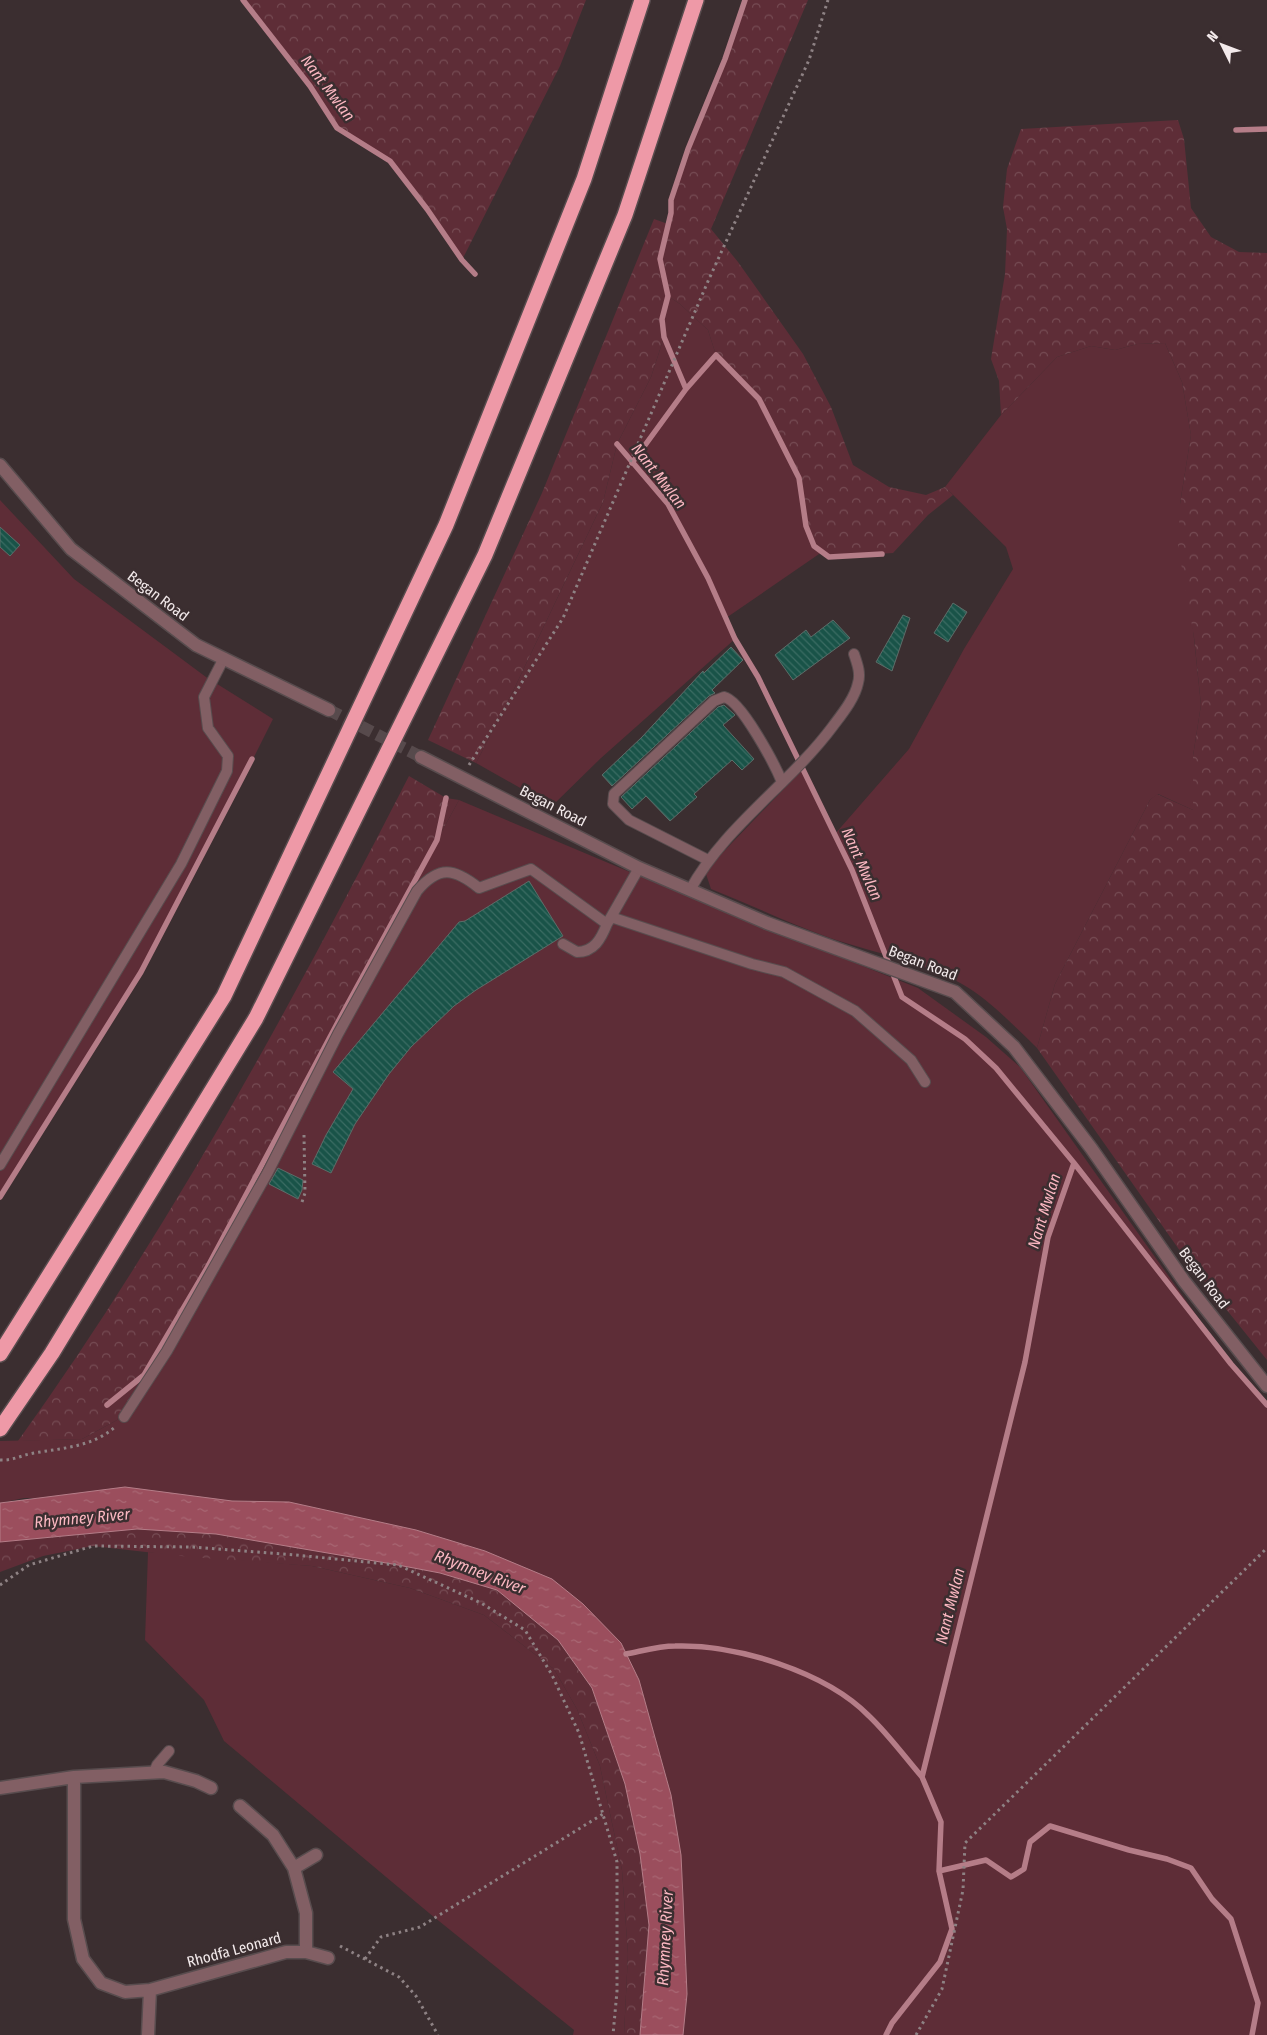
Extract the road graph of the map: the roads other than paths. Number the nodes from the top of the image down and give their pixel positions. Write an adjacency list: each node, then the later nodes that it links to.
1 (642, 0): 16 (highway)
2 (696, 0): 19 (highway)
3 (0, 465): 5 (street, Began Road)
4 (854, 654): 8 (lane)
5 (224, 658): 6 (street, Began Road); 15 (lane)
6 (329, 710)
7 (421, 757): 10 (street, Began Road)
8 (782, 782): 9 (lane); 9 (lane)
9 (708, 860): 11 (lane)
10 (639, 868): 11 (street, Began Road); 12 (lane)
11 (690, 890): 17 (street, Began Road)
12 (609, 921): 13 (lane); 14 (lane); 18 (lane)
13 (563, 944)
14 (925, 1082)
15 (0, 1165)
16 (0, 1354)
17 (1267, 1386)
18 (124, 1417)
19 (0, 1429)
20 (169, 1751): 21 (lane)
21 (154, 1772): 22 (street); 24 (street)
22 (74, 1777): 23 (street); 30 (street, Rhodfa Leonard)
23 (0, 1788)
24 (211, 1788)
25 (240, 1806): 27 (street)
26 (316, 1855): 27 (street)
27 (294, 1868): 28 (street)
28 (306, 1952): 29 (street, Rhodfa Leonard); 30 (street, Rhodfa Leonard)
29 (328, 1958)
30 (150, 1990): 31 (street)
31 (148, 2035)

